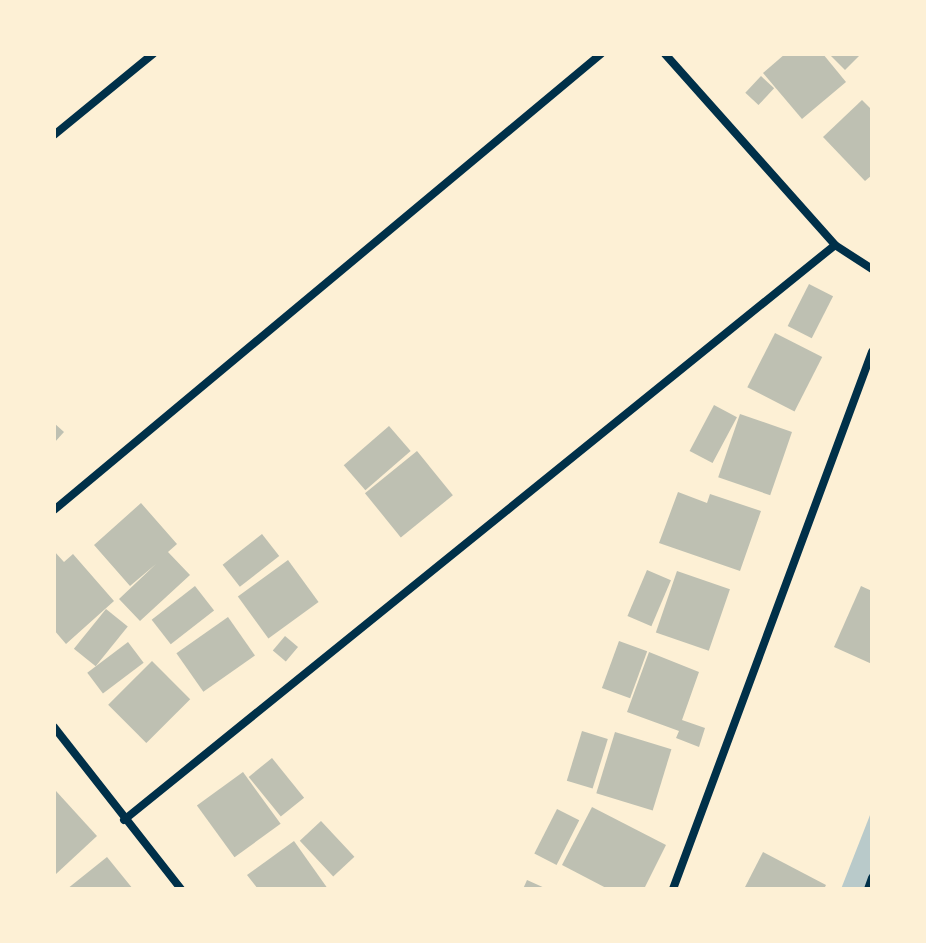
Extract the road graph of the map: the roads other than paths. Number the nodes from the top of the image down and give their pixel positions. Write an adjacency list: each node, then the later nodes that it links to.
1 (153, 54): 4 (street)
2 (601, 54): 8 (street)
3 (665, 54): 5 (street)
4 (54, 135)
5 (835, 245): 6 (street); 10 (street)
6 (872, 269)
7 (872, 352): 13 (street)
8 (54, 510)
9 (54, 727): 10 (street)
10 (124, 820): 12 (street)
11 (872, 878): 14 (street)
12 (181, 889)
13 (673, 889)
14 (868, 889)

